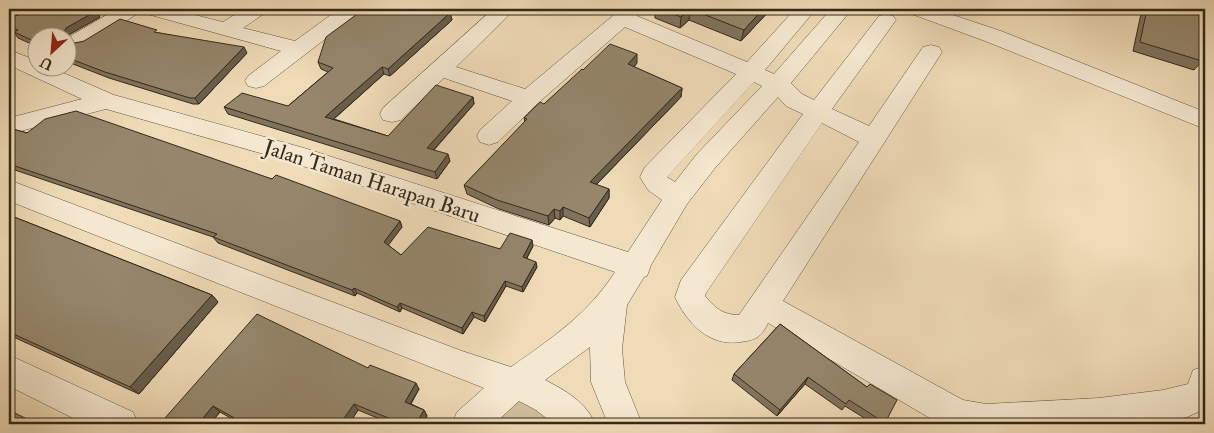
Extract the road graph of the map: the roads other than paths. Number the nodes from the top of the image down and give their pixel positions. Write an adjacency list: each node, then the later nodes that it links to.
1 (27, 9): 12 (street)
2 (131, 9): 16 (street)
3 (148, 9): 14 (street)
4 (258, 9): 14 (street)
5 (352, 9): 17 (street)
6 (503, 9): 20 (street)
7 (806, 9): 21 (street)
8 (842, 9): 24 (street)
9 (916, 9): 15 (street)
10 (976, 9): 15 (street)
11 (622, 18): 21 (street); 23 (street)
12 (9, 19)
13 (886, 20): 24 (street)
14 (225, 30): 17 (street)
15 (993, 36): 27 (street)
16 (80, 40)
17 (299, 49): 22 (street)
18 (931, 52): 30 (street)
19 (9, 57): 25 (street, Jalan Taman Harapan Baru)
20 (439, 70): 23 (street); 26 (street)
21 (744, 78): 24 (street); 32 (street)
22 (256, 81)
23 (529, 98): 29 (street)
24 (789, 98): 30 (street); 32 (street); 35 (street)
25 (106, 101): 28 (street); 33 (street, Jalan Taman Harapan Baru)
26 (392, 114)
27 (1205, 121)
28 (9, 126)
29 (490, 136)
30 (875, 139): 35 (street)
31 (9, 190): 38 (street)
32 (678, 196): 33 (street)
33 (636, 267): 34 (street)
34 (612, 303): 38 (street); 42 (street)
35 (764, 306): 37 (street)
36 (9, 370): 39 (street)
37 (1205, 381)
38 (514, 384): 40 (street); 41 (street)
39 (121, 424)
40 (470, 424)
41 (578, 424)
42 (625, 424)

